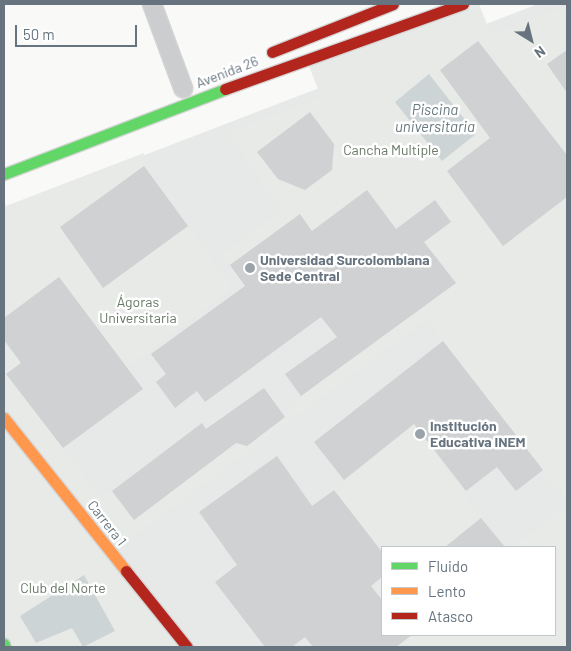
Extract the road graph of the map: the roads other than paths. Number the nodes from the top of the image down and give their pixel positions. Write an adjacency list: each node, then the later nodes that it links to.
1 (152, 4): 5 (street)
2 (393, 4): 4 (main road, Avenida 26)
3 (463, 4): 6 (main road, Avenida 26)
4 (264, 55)
5 (183, 88)
6 (18, 169): 7 (main road, Avenida 26); 8 (main road)
7 (4, 174)
8 (4, 180)
9 (4, 418): 10 (main road, Carrera 1)
10 (187, 647)

